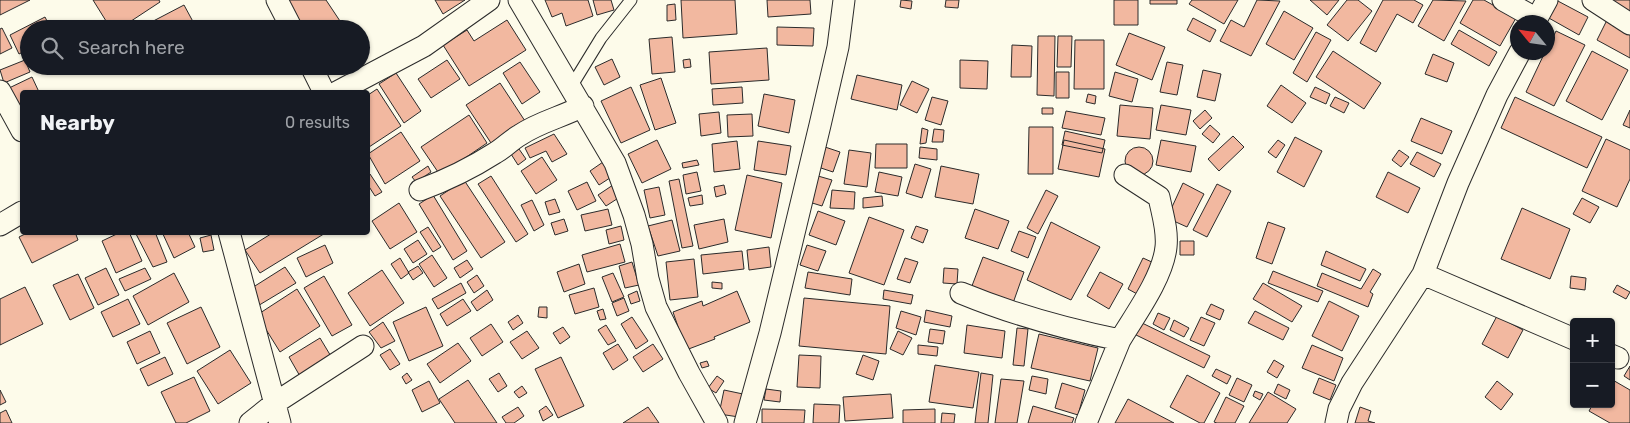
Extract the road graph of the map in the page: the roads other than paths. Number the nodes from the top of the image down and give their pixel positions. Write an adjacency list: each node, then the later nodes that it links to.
1 (277, 0): 11 (street)
2 (489, 0): 14 (street)
3 (519, 0): 17 (street)
4 (631, 0): 17 (lane)
5 (844, 0): 36 (street)
6 (1503, 0): 9 (street)
7 (1547, 0): 10 (street)
8 (1593, 0): 12 (street)
9 (1527, 15)
10 (1539, 15)
11 (287, 20)
12 (1630, 24)
13 (1516, 60): 28 (street)
14 (370, 74)
15 (316, 75): 18 (street)
16 (369, 75): 19 (street)
17 (571, 86): 21 (street)
18 (323, 90)
19 (340, 90)
20 (0, 91): 22 (street)
21 (582, 106): 24 (street); 35 (street)
22 (20, 127)
23 (1125, 174): 31 (street)
24 (420, 190)
25 (20, 213): 26 (street)
26 (0, 225)
27 (230, 235): 33 (street)
28 (1423, 274): 30 (street); 38 (street)
29 (961, 293): 31 (street)
30 (1570, 337)
31 (1120, 340): 37 (street)
32 (363, 346): 33 (street)
33 (277, 413): 34 (street)
34 (250, 423)
35 (717, 423)
36 (745, 423)
37 (1086, 423)
38 (1336, 423)

